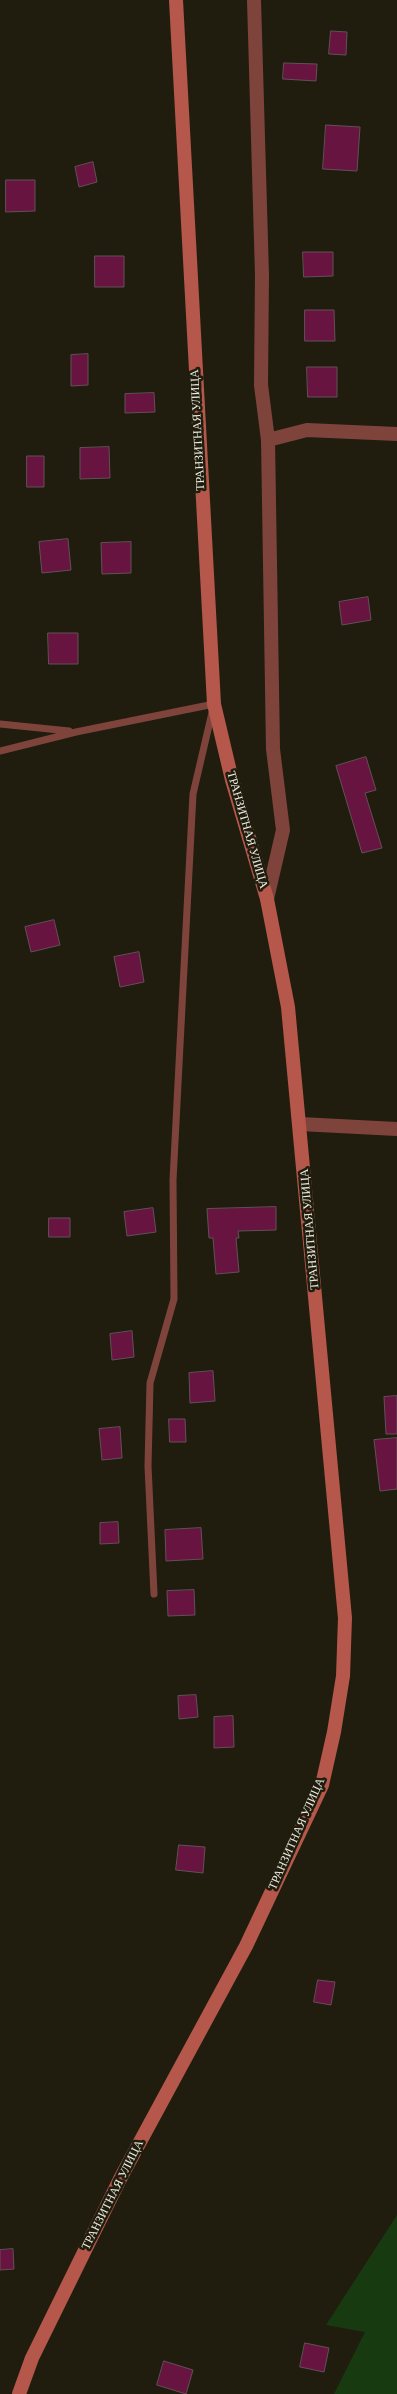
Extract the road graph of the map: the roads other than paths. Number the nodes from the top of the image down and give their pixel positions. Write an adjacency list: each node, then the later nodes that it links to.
1 (176, 0): 5 (main road, ТРАНЗИТНАЯ УЛИЦА)
2 (254, 0): 4 (street)
3 (397, 434): 4 (street)
4 (268, 440): 9 (street)
5 (214, 704): 7 (lane); 9 (main road, ТРАНЗИТНАЯ УЛИЦА); 12 (lane)
6 (0, 724): 7 (lane)
7 (76, 732): 8 (lane)
8 (0, 751)
9 (267, 899): 10 (main road, ТРАНЗИТНАЯ УЛИЦА)
10 (300, 1124): 11 (street); 13 (main road, ТРАНЗИТНАЯ УЛИЦА)
11 (397, 1129)
12 (154, 1594)
13 (19, 2394)

